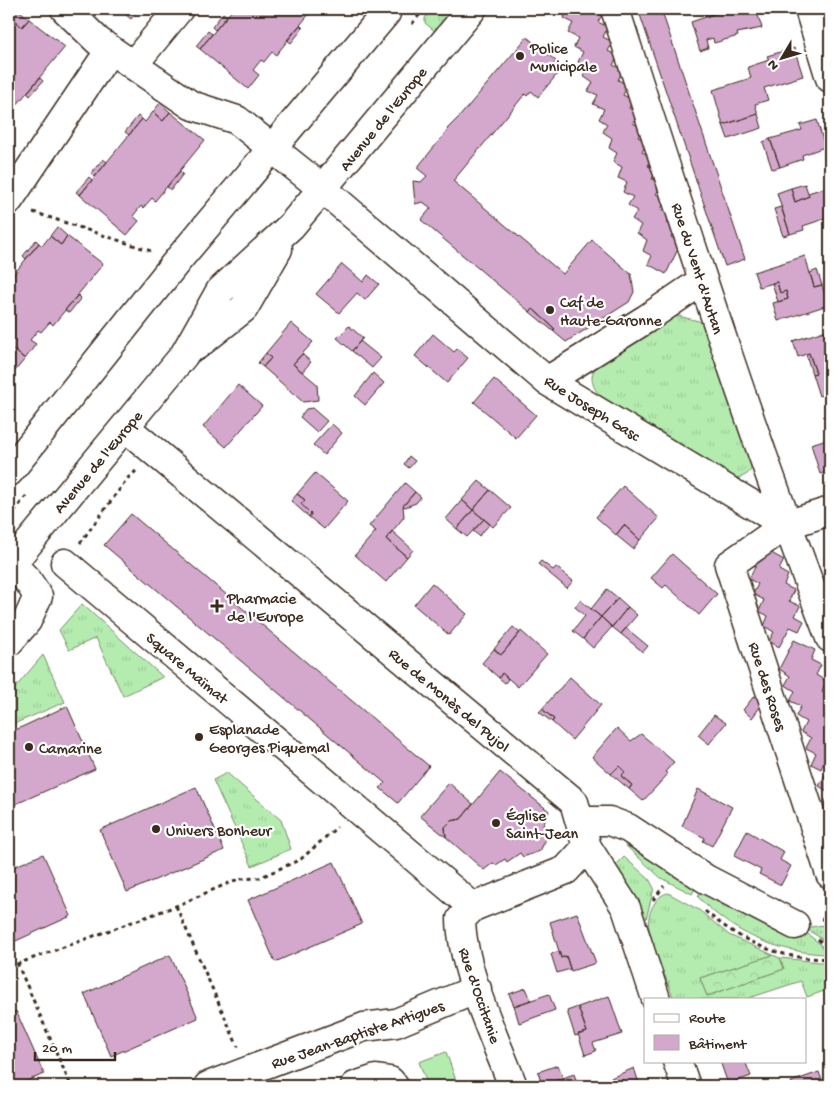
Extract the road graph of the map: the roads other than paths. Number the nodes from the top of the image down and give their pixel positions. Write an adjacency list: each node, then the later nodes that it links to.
1 (65, 9): 7 (street, Rue Joseph Gasc)
2 (179, 9): 8 (street)
3 (472, 9): 11 (street, Avenue de l'Europe)
4 (615, 9): 13 (street, Rue du Vent d'Autan)
5 (809, 9): 9 (street)
6 (386, 13): 10 (street)
7 (110, 50): 8 (street, Rue Joseph Gasc); 12 (street)
8 (134, 66): 10 (street, Rue Joseph Gasc)
9 (830, 78)
10 (272, 149): 11 (street, Rue Joseph Gasc); 16 (street)
11 (323, 189): 14 (street, Rue Joseph Gasc); 15 (street, Avenue de l'Europe)
12 (9, 200)
13 (702, 281): 14 (street); 18 (street, Rue du Vent d'Autan)
14 (547, 381): 18 (street, Rue Joseph Gasc)
15 (125, 427): 20 (street, Avenue de l'Europe); 23 (street, Rue de Monès del Pujol)
16 (9, 472)
17 (830, 511): 18 (street)
18 (786, 525): 21 (street); 24 (street, Rue des Roses)
19 (65, 563): 25 (street, Square Maïmat)
20 (10, 564): 22 (street)
21 (830, 638)
22 (9, 642)
23 (584, 834): 25 (street); 26 (street); 28 (street, Rue de Monès del Pujol)
24 (830, 874)
25 (473, 907): 27 (street, Rue d'Occitanie)
26 (795, 925)
27 (477, 989): 30 (street, Rue Jean-Baptiste Artigues); 33 (street, Rue d'Occitanie)
28 (656, 998)
29 (677, 1062): 34 (street)
30 (208, 1086)
31 (355, 1086): 32 (street)
32 (394, 1086)
33 (513, 1086)
34 (686, 1086)

